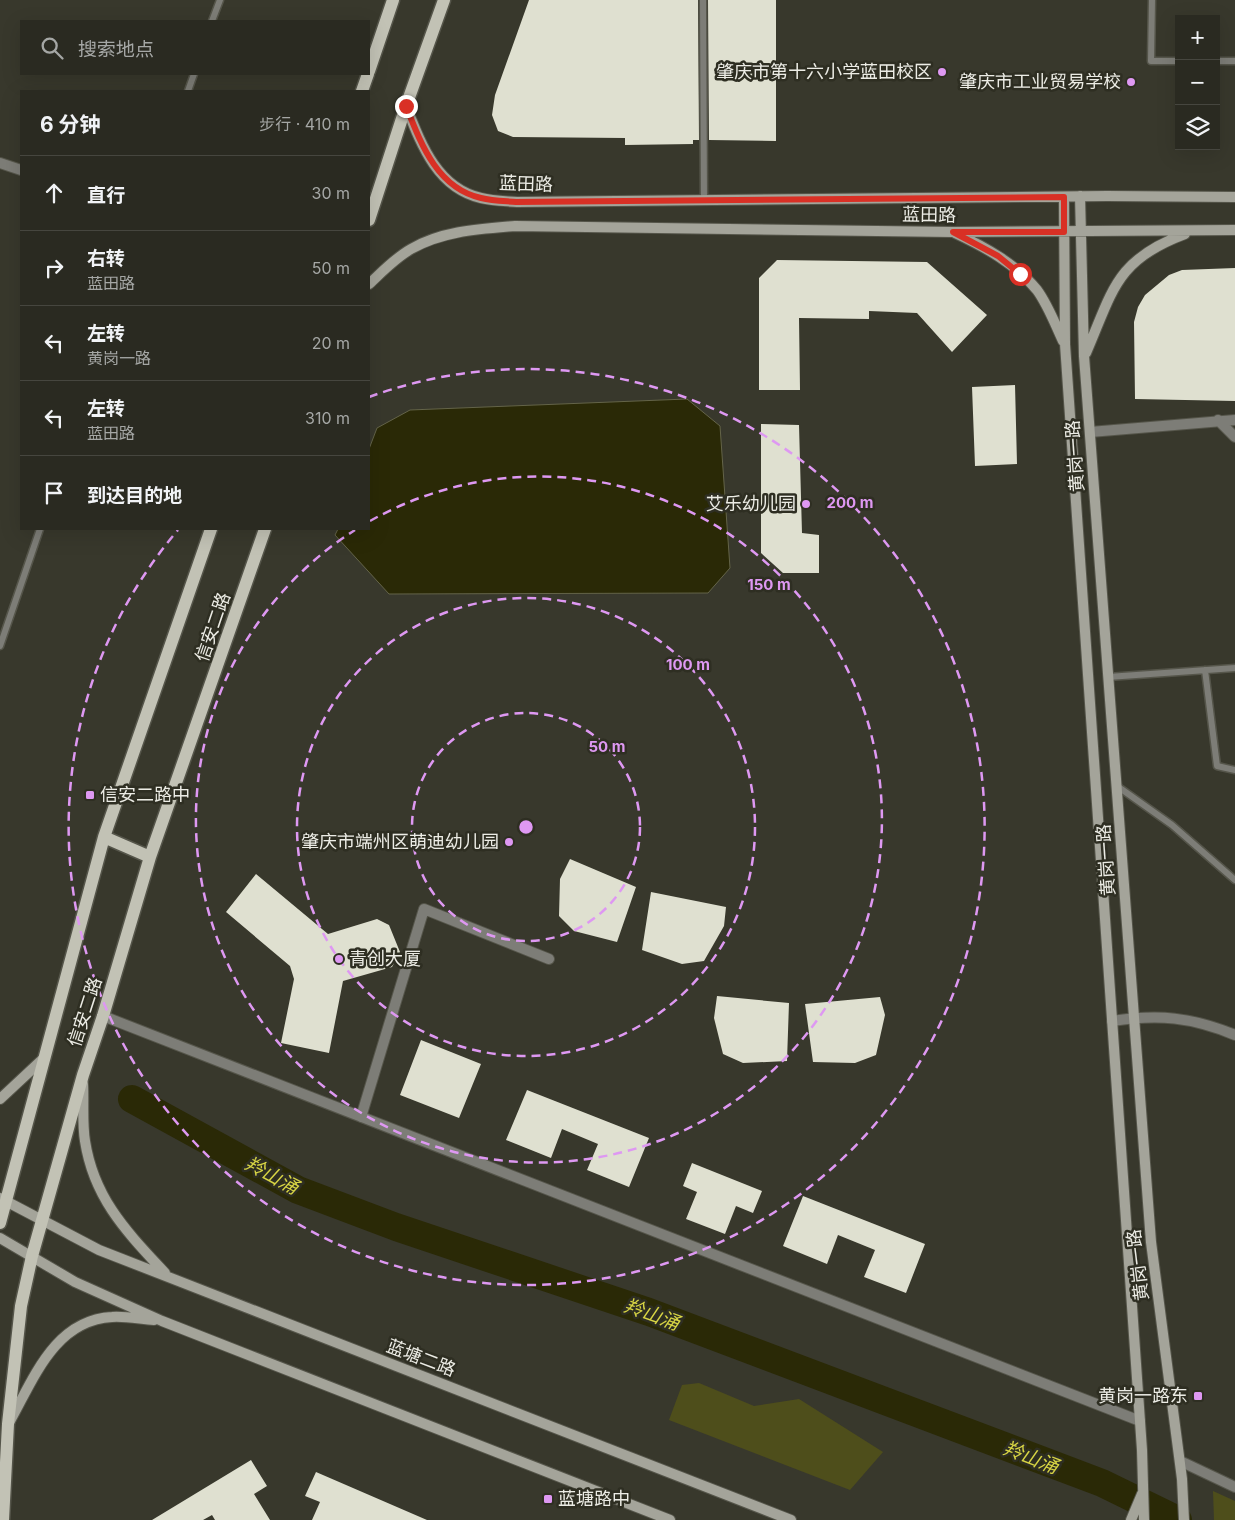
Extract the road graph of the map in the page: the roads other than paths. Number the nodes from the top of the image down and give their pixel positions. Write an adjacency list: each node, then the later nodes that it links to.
1 (220, 0): 6 (lane)
2 (393, 0): 10 (main road)
3 (444, 0): 15 (main road)
4 (703, 0): 21 (lane)
5 (1152, 0): 7 (lane)
6 (212, 20)
7 (1175, 61)
8 (1220, 61): 9 (lane)
9 (1235, 61)
10 (370, 66)
11 (194, 75): 13 (lane)
12 (367, 75): 14 (main road)
13 (188, 90)
14 (362, 90)
15 (406, 106): 21 (main road, 蓝田路); 22 (main road)
16 (0, 163): 17 (street)
17 (20, 170)
18 (1080, 196): 19 (main road, 蓝田路); 20 (main road, 蓝田路); 27 (main road, 黄岗一路)
19 (1064, 197): 21 (main road, 蓝田路); 26 (main road, 黄岗一路)
20 (1235, 197)
21 (704, 200)
22 (370, 217)
23 (1235, 230): 24 (main road, 蓝田路)
24 (1192, 231): 27 (main road, 蓝田路); 30 (main road)
25 (953, 232): 26 (main road, 蓝田路); 28 (main road, 蓝田路); 29 (main road)
26 (1064, 232): 27 (main road, 蓝田路); 29 (main road, 黄岗一路)
27 (1081, 232): 30 (main road, 黄岗一路)
28 (370, 283)
29 (1064, 344): 50 (main road, 黄岗一路)
30 (1084, 356): 33 (main road, 黄岗一路)
31 (1218, 420): 32 (street); 33 (street); 34 (street)
32 (1235, 420)
33 (1090, 432): 41 (main road, 黄岗一路)
34 (1235, 437)
35 (40, 530): 38 (lane)
36 (211, 530): 44 (main road, 信安二路)
37 (265, 530): 45 (main road, 信安二路)
38 (0, 646)
39 (1235, 668): 40 (lane)
40 (1206, 670): 41 (lane); 42 (lane)
41 (1108, 677): 43 (main road, 黄岗一路)
42 (1235, 770)
43 (1117, 786): 46 (lane); 49 (main road, 黄岗一路)
44 (104, 837): 45 (main road); 52 (main road, 信安二路)
45 (150, 858): 48 (main road, 信安二路)
46 (1235, 880)
47 (549, 959): 55 (street)
48 (103, 1016): 53 (main road, 信安二路); 55 (street)
49 (1134, 1018): 50 (street); 51 (street); 65 (main road, 黄岗一路)
50 (1112, 1021): 63 (main road, 黄岗一路)
51 (1235, 1035)
52 (43, 1059): 54 (main road); 56 (main road, 信安二路)
53 (83, 1075): 57 (main road, 信安二路); 61 (main road)
54 (0, 1099)
55 (361, 1116): 63 (street)
56 (3, 1200): 57 (main road, 蓝塘二路); 58 (main road, 信安二路)
57 (42, 1221): 60 (main road, 信安二路); 61 (main road, 蓝塘二路)
58 (0, 1223)
59 (0, 1238): 60 (main road)
60 (32, 1256): 62 (main road); 64 (main road, 信安二路)
61 (167, 1276): 70 (main road, 蓝塘二路)
62 (162, 1321): 64 (main road); 69 (main road)
63 (1140, 1421): 67 (main road, 黄岗一路)
64 (8, 1424): 68 (main road, 信安二路)
65 (1180, 1461): 66 (street); 73 (main road, 黄岗一路)
66 (1235, 1487)
67 (1143, 1491): 71 (main road); 72 (main road, 黄岗一路)
68 (3, 1520)
69 (670, 1520)
70 (791, 1520)
71 (1131, 1520)
72 (1144, 1520)
73 (1184, 1520)

